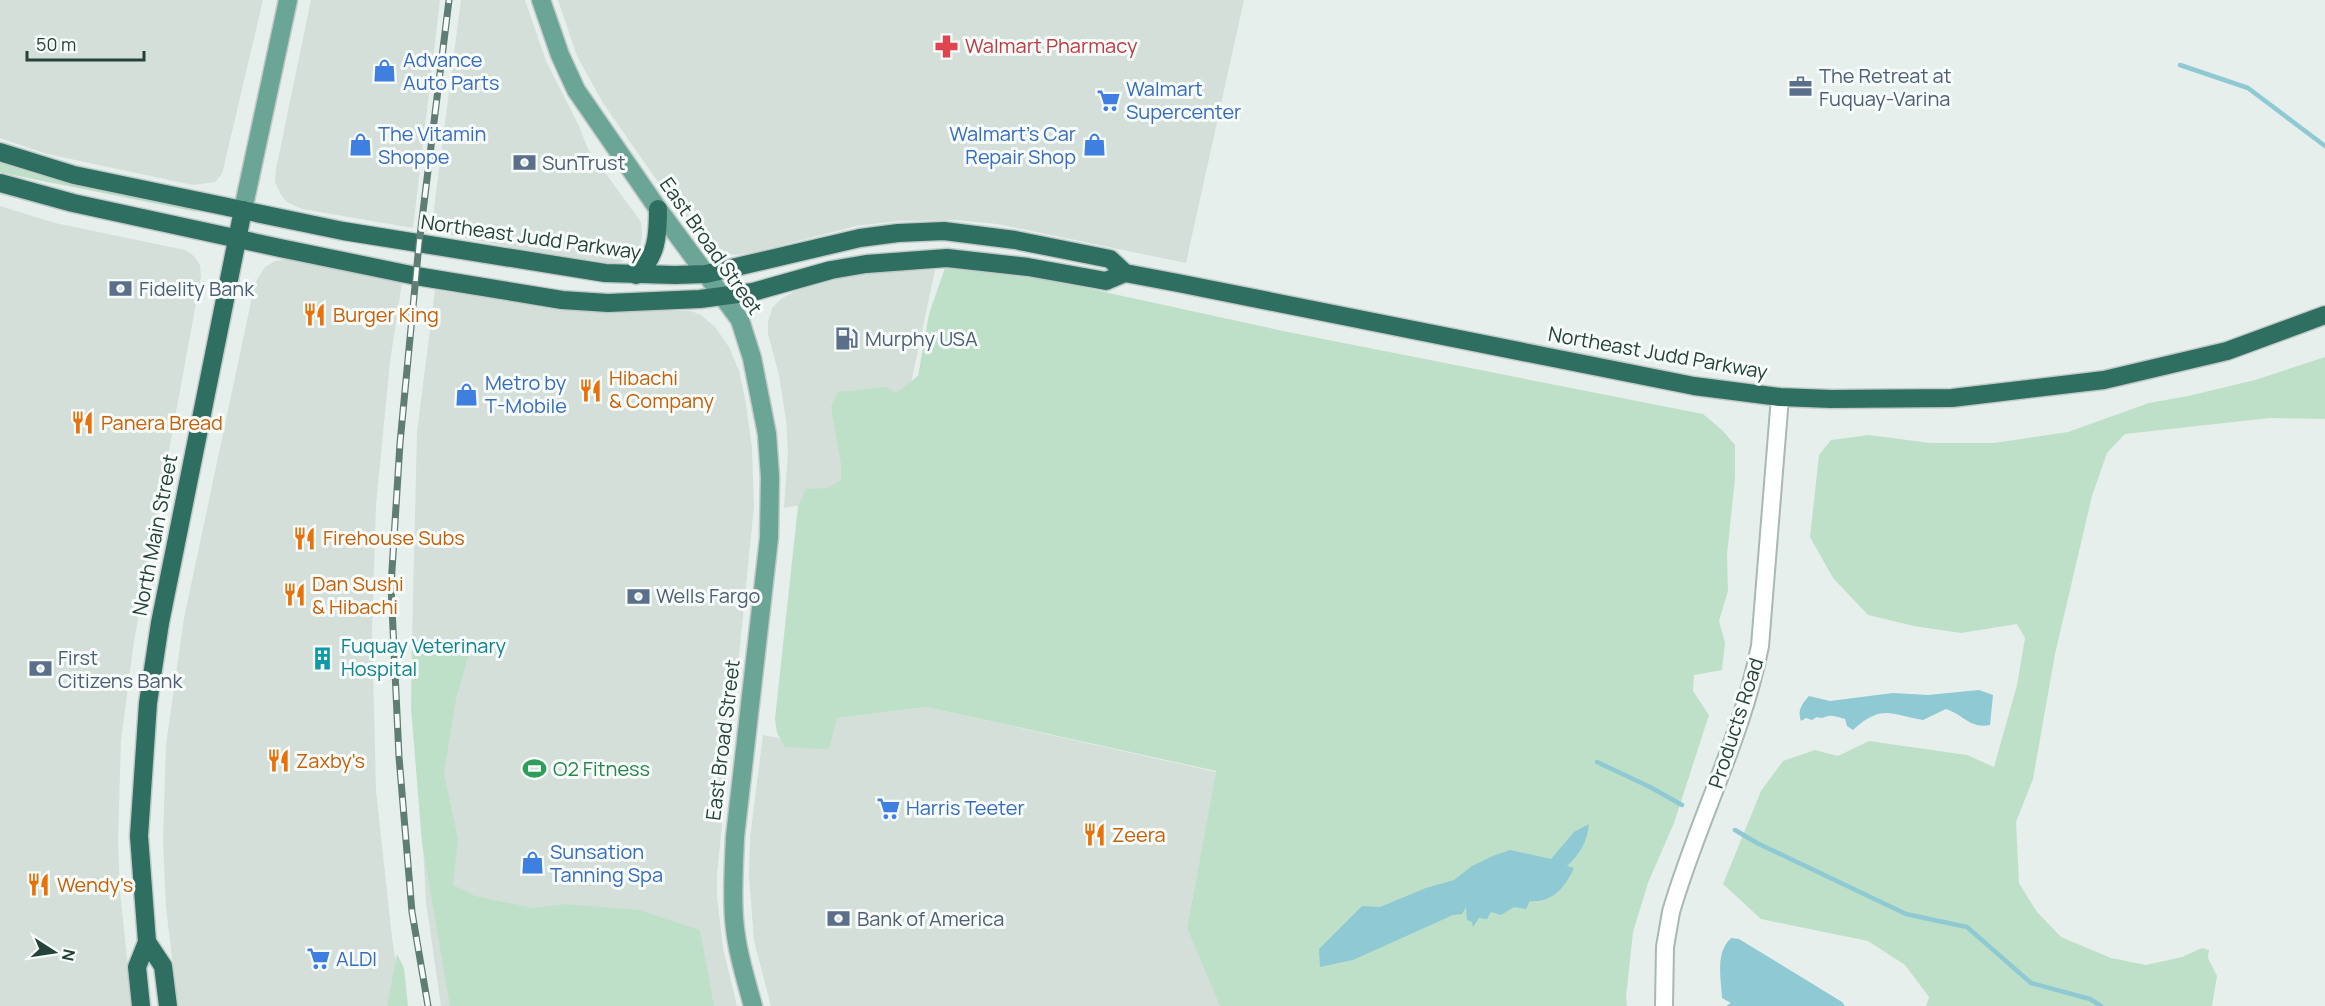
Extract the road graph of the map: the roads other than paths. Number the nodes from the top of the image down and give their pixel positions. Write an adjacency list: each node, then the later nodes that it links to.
1 (288, 0): 6 (main road, North Main Street)
2 (542, 0): 5 (main road, East Broad Street)
3 (0, 152): 6 (highway, Northeast Judd Parkway)
4 (0, 183): 7 (highway, Northeast Judd Parkway)
5 (658, 209): 9 (main road, East Broad Street); 10 (highway)
6 (243, 210): 7 (highway, North Main Street); 10 (highway, Northeast Judd Parkway)
7 (238, 239): 11 (highway, Northeast Judd Parkway); 14 (highway, North Main Street)
8 (1125, 273): 9 (highway, Northeast Judd Parkway); 11 (highway, Northeast Judd Parkway); 13 (highway, Northeast Judd Parkway)
9 (706, 274): 10 (highway, Northeast Judd Parkway); 11 (main road, East Broad Street)
10 (636, 275)
11 (724, 296): 17 (main road, East Broad Street)
12 (2325, 315): 13 (highway, Northeast Judd Parkway)
13 (1780, 397): 18 (street, Products Road)
14 (147, 942): 15 (highway, North Main Street); 16 (highway, North Main Street)
15 (141, 1006)
16 (168, 1006)
17 (753, 1006)
18 (1664, 1006)

